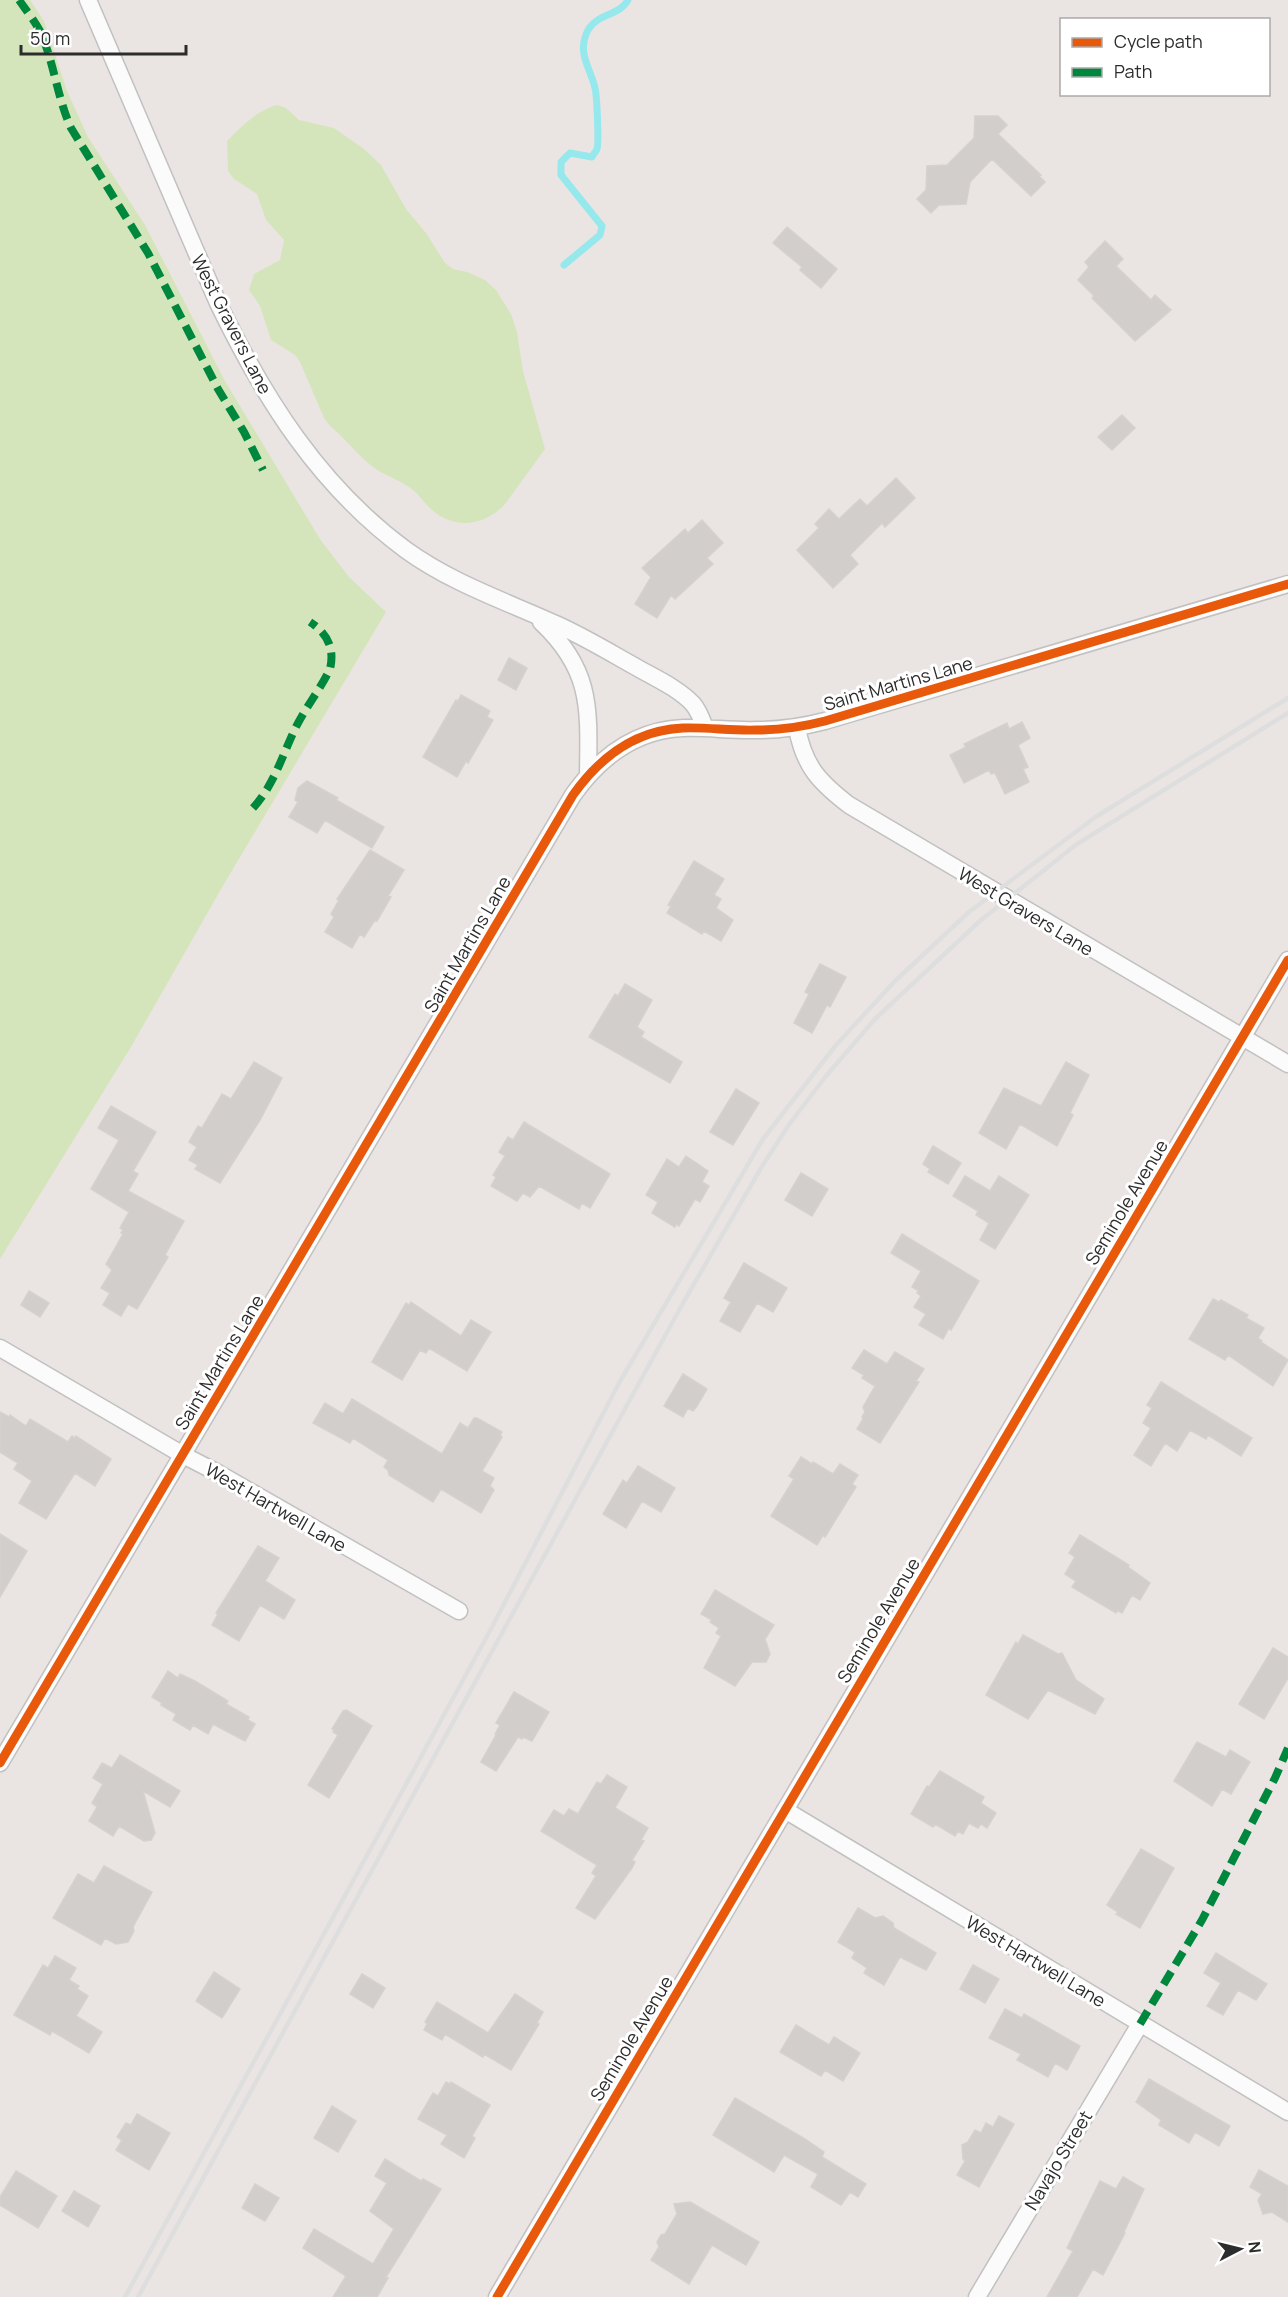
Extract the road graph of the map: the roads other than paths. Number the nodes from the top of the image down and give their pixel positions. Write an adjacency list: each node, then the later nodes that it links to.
1 (88, 0): 3 (street, West Gravers Lane)
2 (1288, 584): 4 (street, Saint Martins Lane)
3 (536, 617): 5 (street, West Gravers Lane); 6 (street)
4 (797, 728): 5 (street, Saint Martins Lane); 8 (street, West Gravers Lane)
5 (705, 729): 6 (street, Saint Martins Lane)
6 (588, 774): 11 (street, Saint Martins Lane)
7 (1288, 960): 8 (street, Seminole Avenue)
8 (1242, 1037): 9 (street, West Gravers Lane); 14 (street, Seminole Avenue)
9 (1288, 1064)
10 (0, 1347): 11 (street, West Hartwell Lane)
11 (183, 1455): 12 (street, West Hartwell Lane); 13 (street, Saint Martins Lane)
12 (459, 1611)
13 (0, 1763)
14 (785, 1810): 15 (street, West Hartwell Lane); 17 (street, Seminole Avenue)
15 (1140, 2024): 16 (street, West Hartwell Lane); 18 (street, Navajo Street)
16 (1288, 2112)
17 (496, 2297)
18 (977, 2297)

